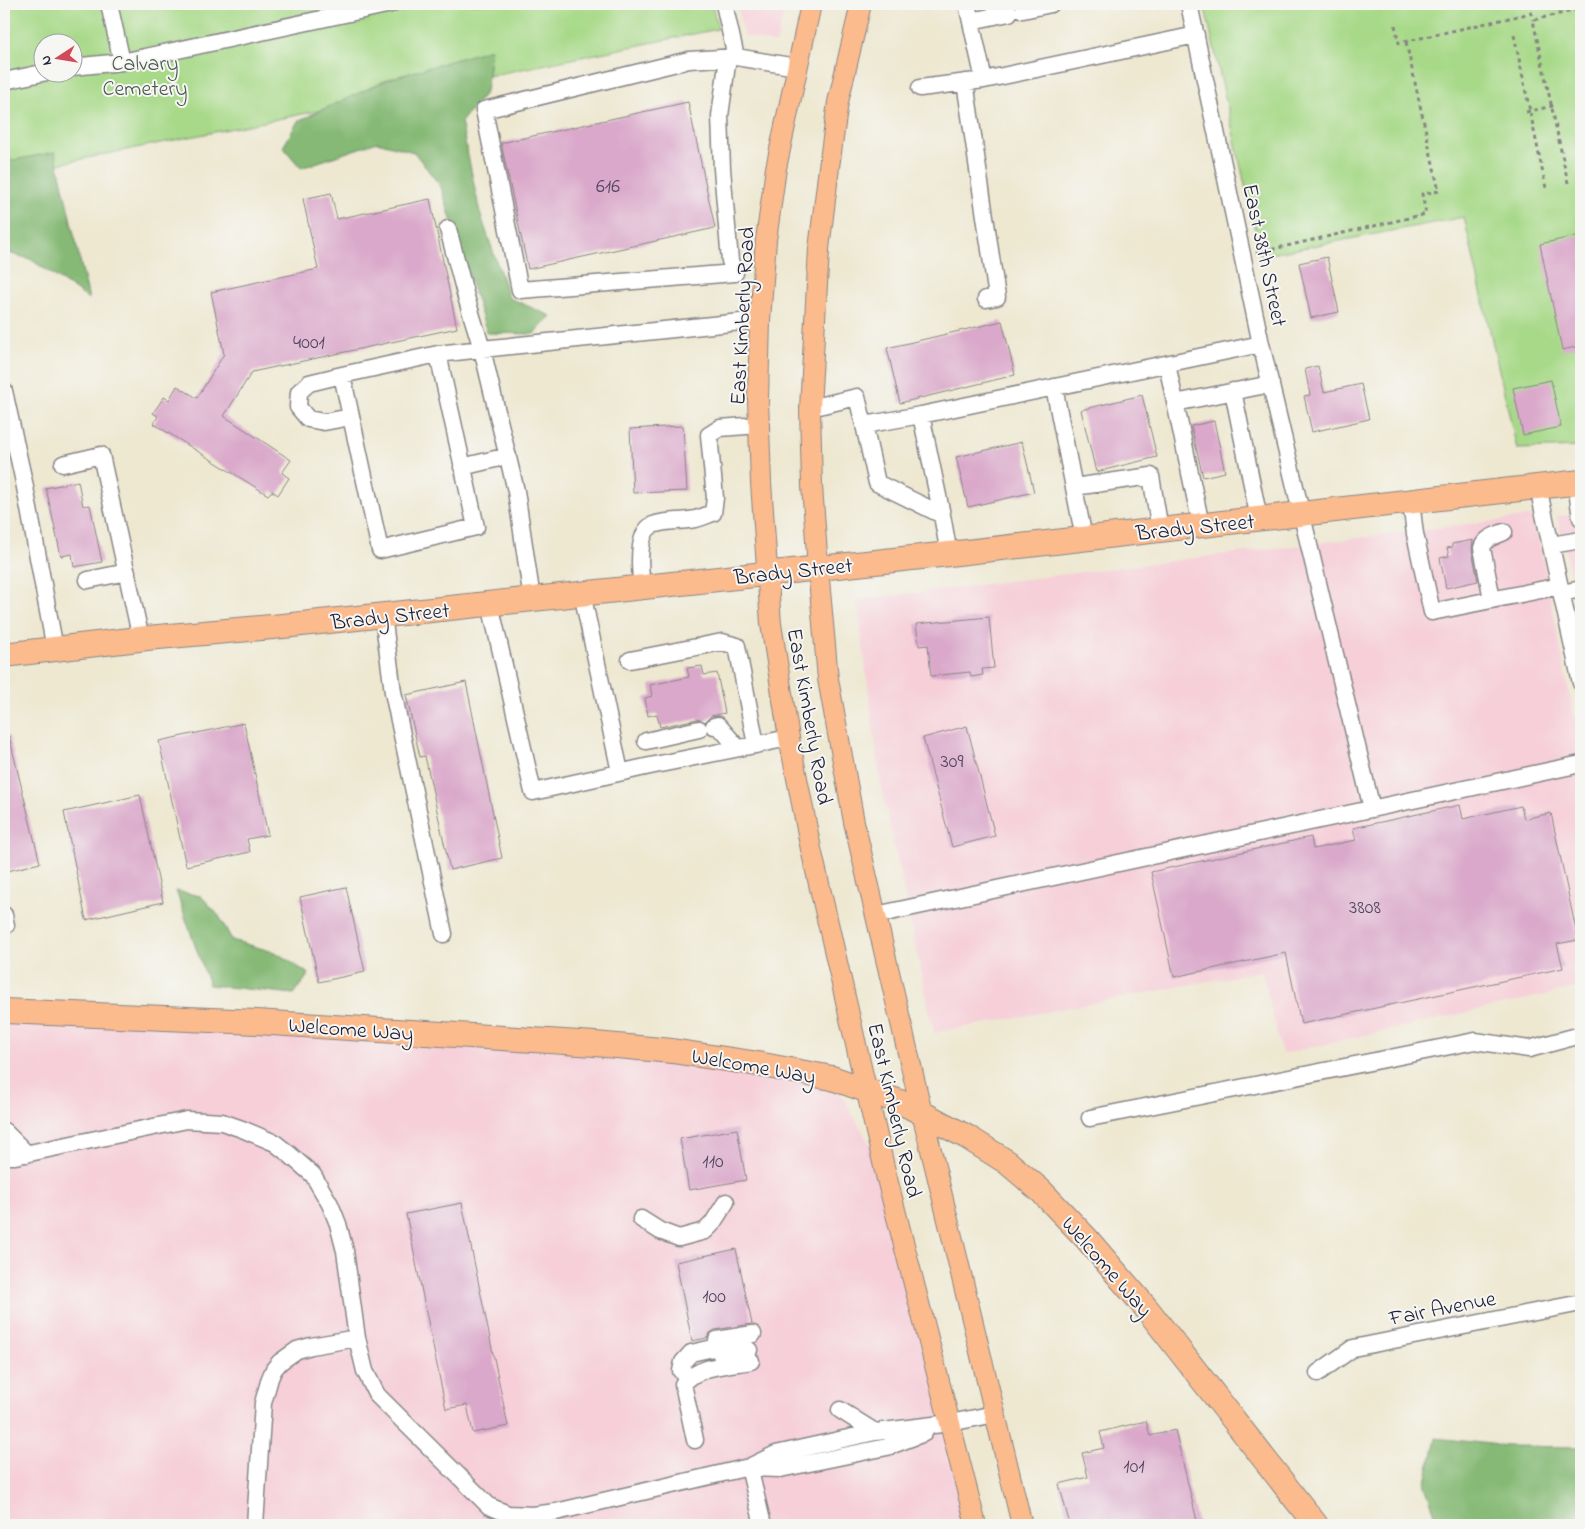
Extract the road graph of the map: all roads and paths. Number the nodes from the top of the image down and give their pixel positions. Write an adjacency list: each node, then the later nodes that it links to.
1 (109, 4): 17 (street)
2 (390, 4): 17 (street)
3 (724, 4): 16 (street)
4 (810, 4): 19 (main road, East Kimberly Road)
5 (861, 4): 44 (main road, East Kimberly Road)
6 (967, 4): 11 (street)
7 (1051, 4): 11 (street)
8 (1189, 4): 13 (street, East 38th Street)
9 (1581, 10): 10 (path)
10 (1533, 20): 15 (path); 26 (path)
11 (971, 21): 21 (street)
12 (1395, 25): 15 (path)
13 (1196, 35): 21 (street); 31 (street, East 38th Street)
14 (1514, 35): 27 (path)
15 (1406, 42): 31 (path)
16 (732, 57): 16 (street); 19 (street)
17 (122, 62): 18 (street)
18 (82, 67)
19 (797, 67): 33 (main road, East Kimberly Road)
20 (32, 75): 22 (street)
21 (984, 80): 23 (street)
22 (4, 81)
23 (965, 82): 24 (street); 32 (street)
24 (920, 88)
25 (1557, 105): 26 (path)
26 (1552, 106): 27 (path); 28 (path)
27 (1528, 111): 29 (path)
28 (1568, 184)
29 (1546, 188)
30 (448, 229): 35 (street)
31 (1243, 256): 34 (street, East 38th Street)
32 (986, 299)
33 (760, 320): 35 (street); 47 (main road, East Kimberly Road)
34 (1261, 344): 37 (street); 39 (street, East 38th Street)
35 (482, 349): 36 (street); 49 (street)
36 (438, 354): 38 (street); 51 (street)
37 (1167, 364): 40 (street); 43 (street)
38 (342, 375): 46 (street); 46 (street)
39 (1271, 384): 42 (street); 56 (street, East 38th Street)
40 (1054, 387): 45 (street); 53 (street)
41 (4, 391): 80 (street)
42 (1233, 391): 43 (street); 59 (street)
43 (1176, 403): 60 (street)
44 (810, 408): 48 (street); 67 (main road, East Kimberly Road)
45 (921, 415): 48 (street); 57 (street)
46 (351, 417): 51 (street)
47 (759, 425): 69 (main road, East Kimberly Road); 71 (street)
48 (864, 425): 57 (street)
49 (508, 456): 51 (street); 75 (street)
50 (63, 464): 68 (street)
51 (462, 467)
52 (1579, 482): 54 (highway, Brady Street); 58 (street)
53 (1074, 487): 61 (street); 63 (street)
54 (1538, 487): 55 (highway, Brady Street); 65 (street)
55 (1410, 502): 56 (highway, Brady Street); 76 (street)
56 (1301, 514): 59 (highway, Brady Street); 90 (street, East 38th Street)
57 (942, 515): 66 (street)
58 (1581, 518)
59 (1259, 519): 60 (highway, Brady Street)
60 (1202, 525): 61 (highway, Brady Street)
61 (1160, 530): 63 (highway, Brady Street)
62 (1504, 532): 76 (street)
63 (1084, 538): 66 (highway, Brady Street)
64 (1581, 540): 65 (street)
65 (1551, 545): 73 (street)
66 (949, 554): 67 (highway, Brady Street)
67 (818, 568): 69 (highway, Brady Street); 92 (main road, East Kimberly Road)
68 (127, 572): 70 (street); 79 (street)
69 (767, 573): 71 (highway, Brady Street); 84 (main road, East Kimberly Road)
70 (88, 580)
71 (642, 587): 74 (highway, Brady Street)
72 (1581, 589): 73 (street)
73 (1561, 590): 76 (street); 83 (street)
74 (582, 593): 75 (highway, Brady Street); 89 (street)
75 (532, 599): 77 (highway, Brady Street)
76 (1492, 599)
77 (490, 604): 78 (highway, Brady Street); 89 (street)
78 (382, 615): 79 (highway, Brady Street); 94 (street)
79 (141, 639): 80 (highway, Brady Street)
80 (55, 649): 81 (highway, Brady Street)
81 (4, 656)
82 (630, 660): 86 (street)
83 (1581, 683)
84 (789, 738): 86 (street); 97 (main road, East Kimberly Road)
85 (646, 741): 87 (street)
86 (756, 745): 87 (street)
87 (738, 748): 89 (street)
88 (1581, 764): 90 (street)
89 (620, 772)
90 (1372, 809): 92 (street)
91 (4, 915): 93 (street)
92 (876, 915): 98 (main road, East Kimberly Road)
93 (4, 926)
94 (444, 934)
95 (4, 1011): 97 (highway, Welcome Way)
96 (1581, 1035): 99 (street)
97 (867, 1090): 98 (highway, Welcome Way); 111 (main road, East Kimberly Road)
98 (922, 1113): 110 (main road, East Kimberly Road); 120 (highway, Welcome Way)
99 (1090, 1118)
100 (4, 1131): 101 (street)
101 (27, 1154): 102 (street); 106 (street)
102 (4, 1156)
103 (726, 1202): 104 (street)
104 (641, 1219)
105 (1581, 1303): 107 (street, Fair Avenue)
106 (357, 1338): 115 (street); 116 (street)
107 (1318, 1373)
108 (682, 1378): 108 (street); 113 (street)
109 (840, 1410): 112 (street)
110 (995, 1414): 111 (street); 119 (main road, East Kimberly Road)
111 (950, 1423): 112 (street); 114 (street); 118 (main road, East Kimberly Road)
112 (875, 1432): 114 (street)
113 (695, 1440)
114 (749, 1468): 115 (street); 117 (street)
115 (558, 1519)
116 (255, 1525)
117 (763, 1525)
118 (976, 1525)
119 (1022, 1525)
120 (1316, 1525)

